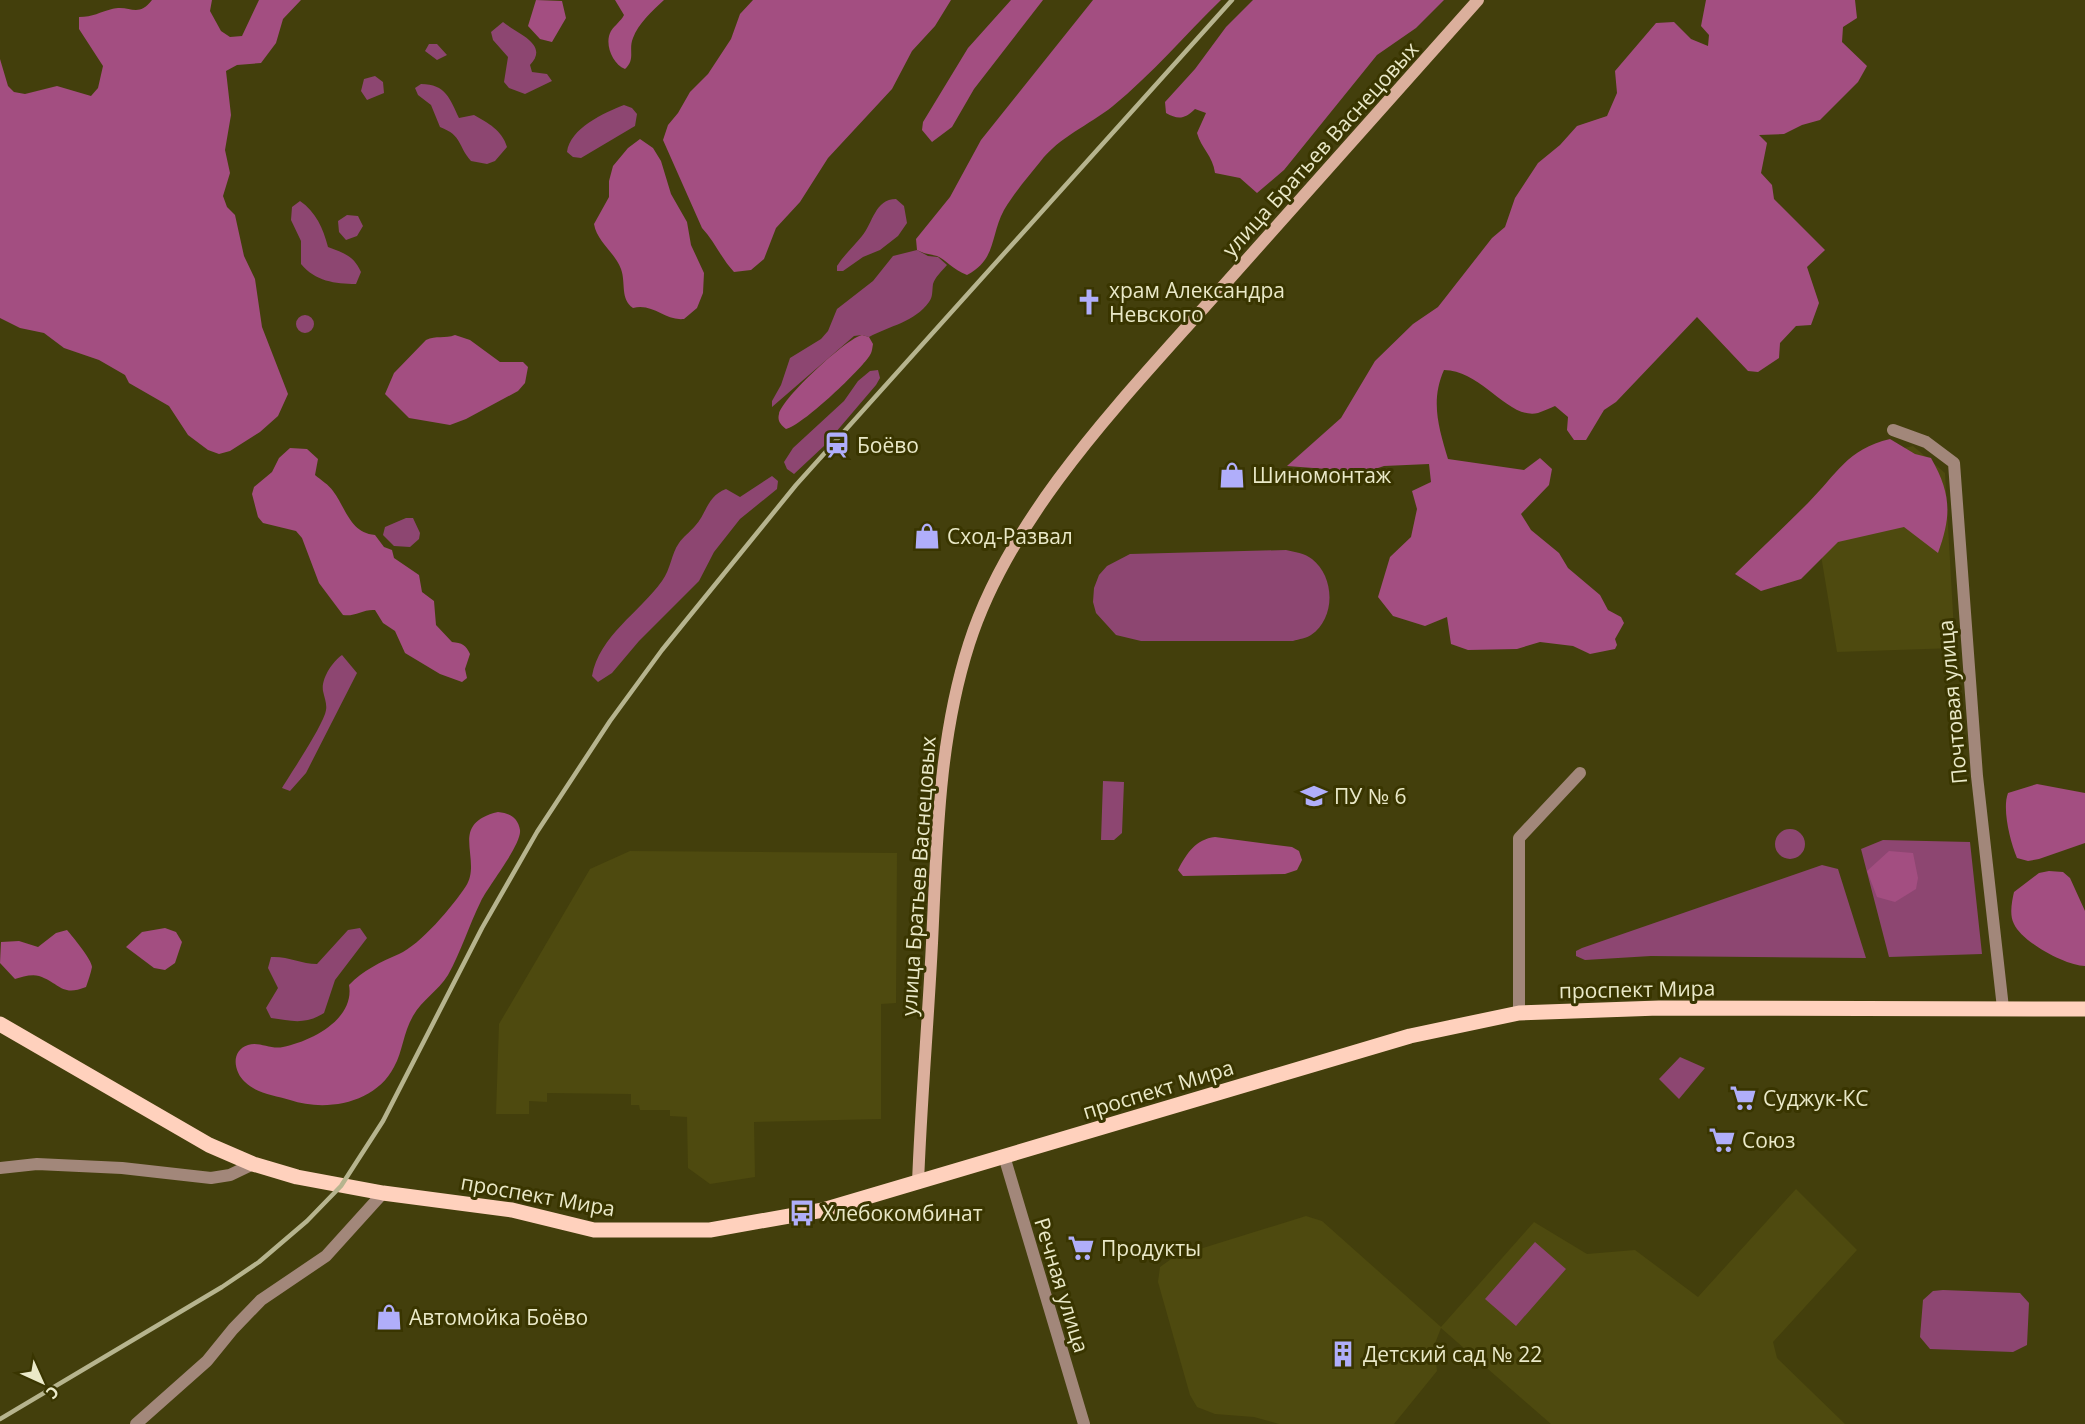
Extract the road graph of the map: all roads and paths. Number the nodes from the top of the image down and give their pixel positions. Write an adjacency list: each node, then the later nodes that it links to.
1 (1478, 0): 11 (main road, улица Братьев Васнецовых)
2 (1893, 430): 4 (street, Почтовая улица)
3 (1580, 773): 6 (street)
4 (2003, 1008): 5 (main road, проспект Мира); 6 (main road, проспект Мира)
5 (2085, 1010)
6 (1519, 1013): 8 (main road, проспект Мира)
7 (0, 1024): 9 (main road, проспект Мира)
8 (1004, 1156): 11 (main road, проспект Мира); 14 (street, Речная улица)
9 (253, 1164): 10 (street); 12 (main road, проспект Мира)
10 (0, 1168)
11 (918, 1183): 12 (main road, проспект Мира)
12 (383, 1192): 13 (street)
13 (136, 1424)
14 (1084, 1424)

